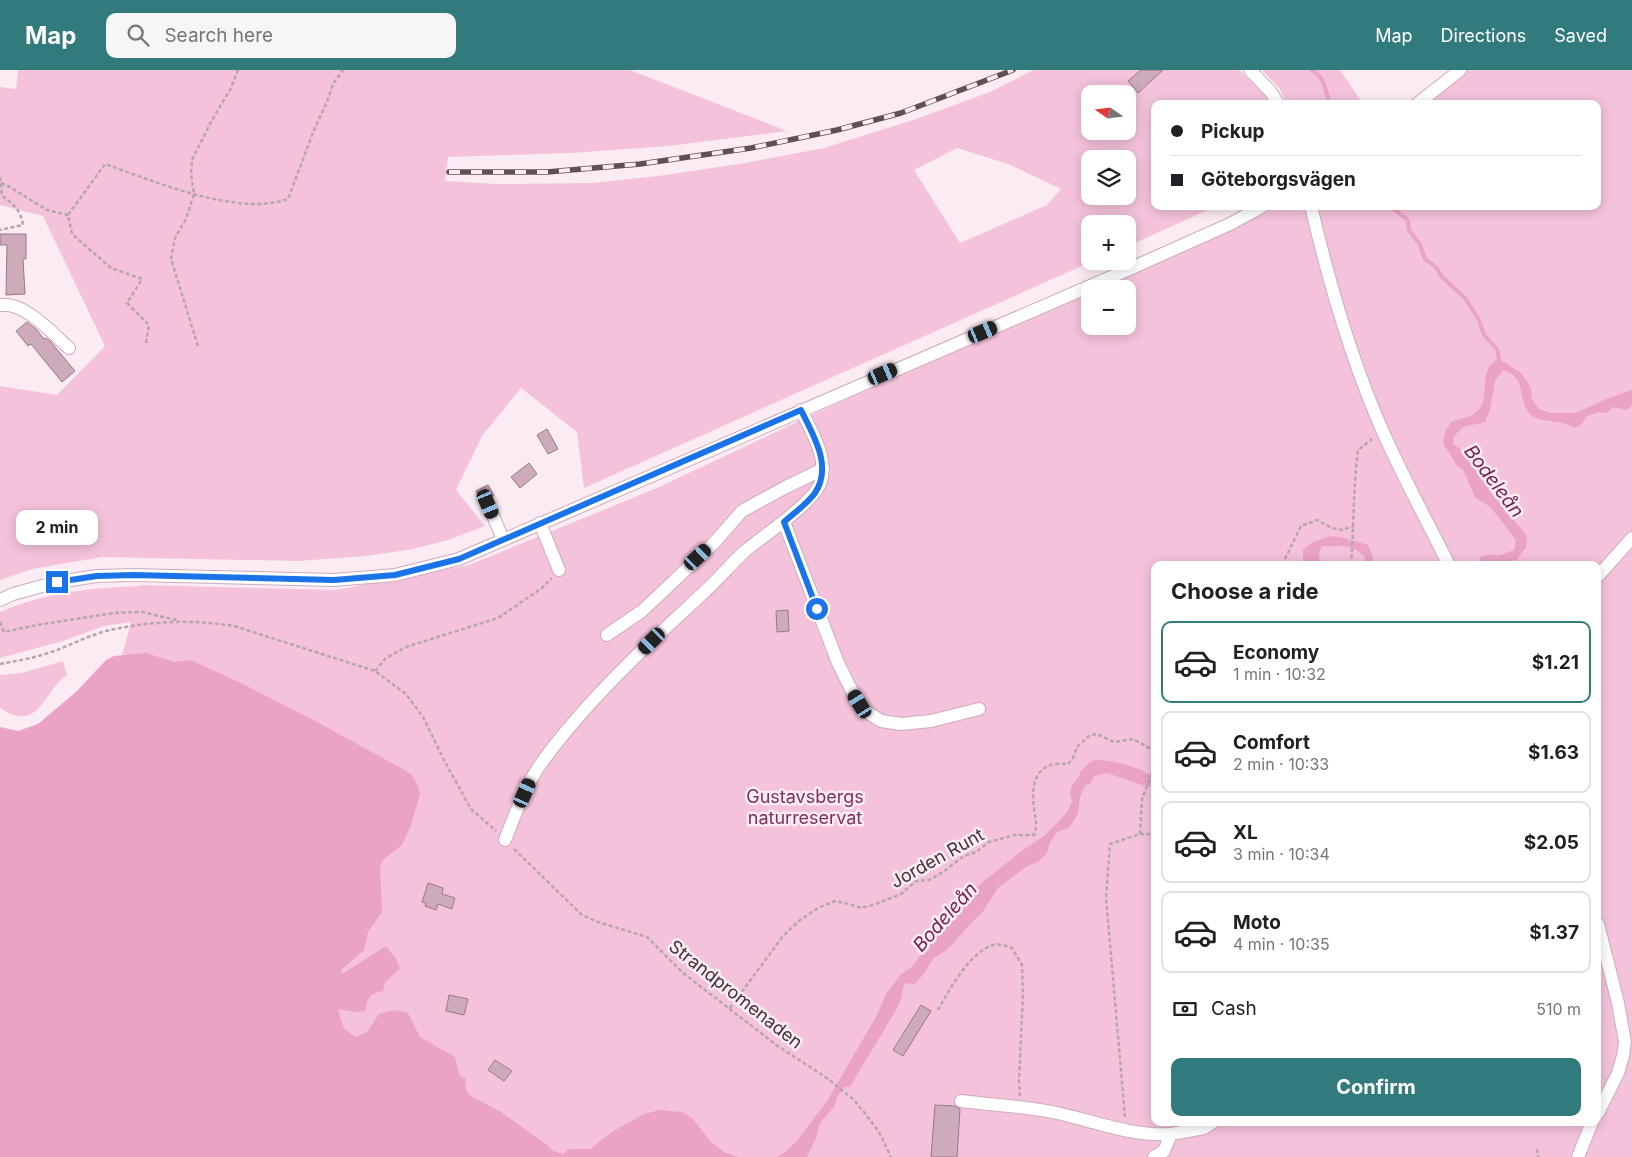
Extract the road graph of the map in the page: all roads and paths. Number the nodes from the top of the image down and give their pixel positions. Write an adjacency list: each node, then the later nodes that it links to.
1 (238, 70): 9 (path)
2 (343, 70): 9 (path)
3 (1250, 70): 5 (street)
4 (1460, 70): 6 (street)
5 (1276, 100)
6 (1422, 100)
7 (0, 177): 8 (path)
8 (1, 183): 12 (path); 13 (path)
9 (194, 194): 12 (path); 16 (path)
10 (1255, 210): 18 (street)
11 (1312, 210): 19 (street)
12 (68, 215): 15 (path)
13 (0, 230)
14 (0, 305): 17 (street)
15 (146, 343)
16 (198, 346)
17 (69, 348)
18 (801, 410): 20 (street); 23 (street)
19 (1382, 431): 24 (path); 29 (street)
20 (823, 469): 22 (street); 35 (street)
21 (488, 504): 26 (street)
22 (784, 522): 38 (street); 43 (street)
23 (540, 523): 26 (street); 30 (street)
24 (1354, 526): 27 (path); 28 (path)
25 (1632, 538): 31 (street)
26 (503, 539): 32 (street)
27 (1284, 561)
28 (1351, 561)
29 (1447, 561)
30 (559, 570): 37 (path)
31 (1601, 573)
32 (0, 600)
33 (0, 622): 34 (path)
34 (181, 622): 36 (path, Strandpromenaden); 37 (path, Strandpromenaden)
35 (607, 635)
36 (0, 664)
37 (375, 671): 43 (path, Strandpromenaden)
38 (979, 709)
39 (1151, 748): 45 (path, Jorden Runt)
40 (1151, 775): 41 (path)
41 (1140, 834): 42 (path); 53 (path)
42 (1151, 834)
43 (505, 840): 45 (path, Strandpromenaden)
44 (1601, 936): 47 (street)
45 (730, 1008): 56 (path, Strandpromenaden)
46 (938, 1010): 50 (path)
47 (1628, 1058): 49 (street)
48 (961, 1101): 50 (street)
49 (1601, 1106)
50 (1019, 1108): 53 (street)
51 (1207, 1126): 54 (street)
52 (1590, 1126): 59 (street)
53 (1126, 1130): 54 (street)
54 (1171, 1134): 57 (street)
55 (1537, 1149): 58 (path)
56 (891, 1157)
57 (1154, 1157)
58 (1538, 1157)
59 (1578, 1157)

